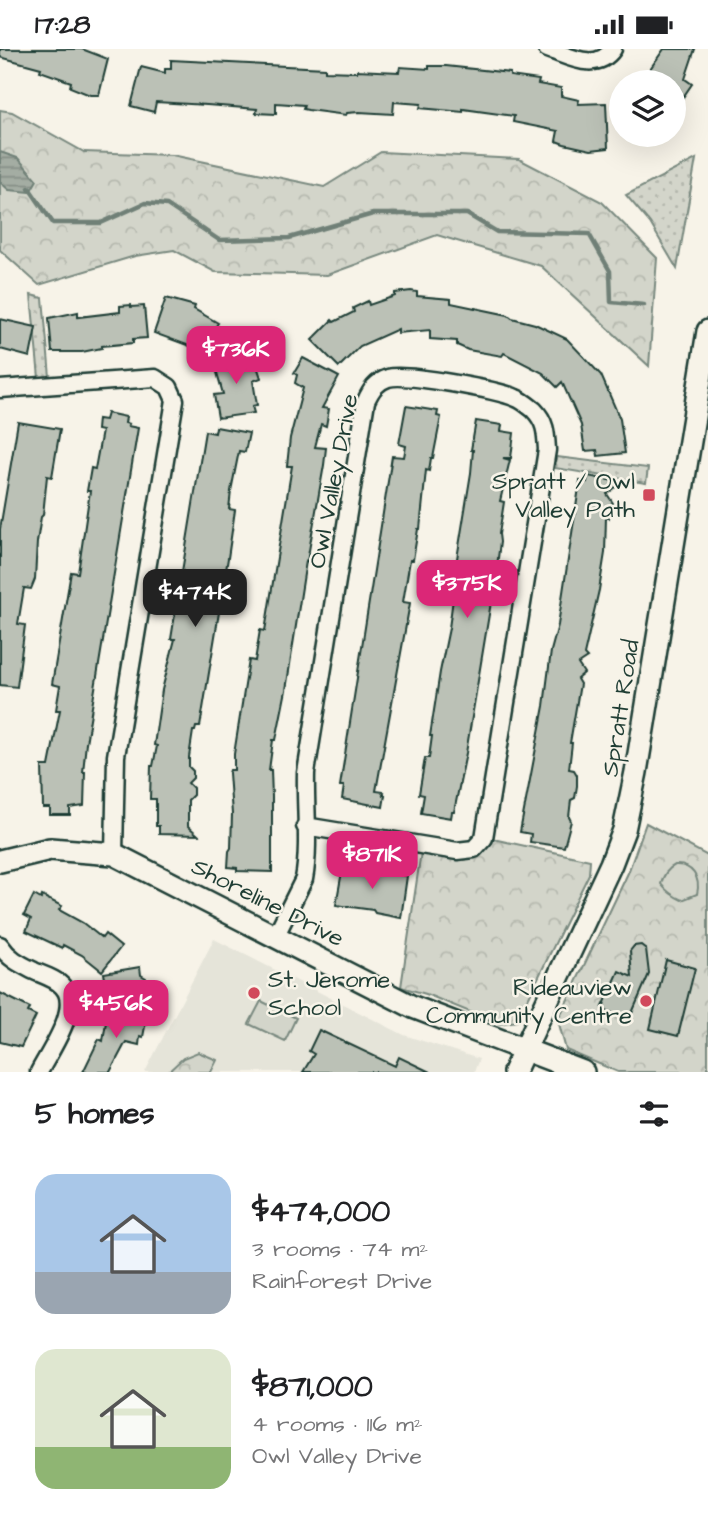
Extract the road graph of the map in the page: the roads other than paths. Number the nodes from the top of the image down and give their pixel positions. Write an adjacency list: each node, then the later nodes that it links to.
1 (547, 49): 2 (street)
2 (613, 49)
3 (708, 331): 10 (street, Spratt Road)
4 (0, 389): 6 (street)
5 (305, 827): 5 (street, Owl Valley Drive); 8 (street, Owl Valley Drive)
6 (114, 854): 7 (street, Shoreline Drive); 8 (street, Shoreline Drive)
7 (0, 861)
8 (276, 935): 10 (street, Shoreline Drive)
9 (0, 945): 11 (street)
10 (525, 1050): 12 (street, Spratt Road); 13 (street, Shoreline Drive)
11 (39, 1072)
12 (514, 1072)
13 (583, 1072)

